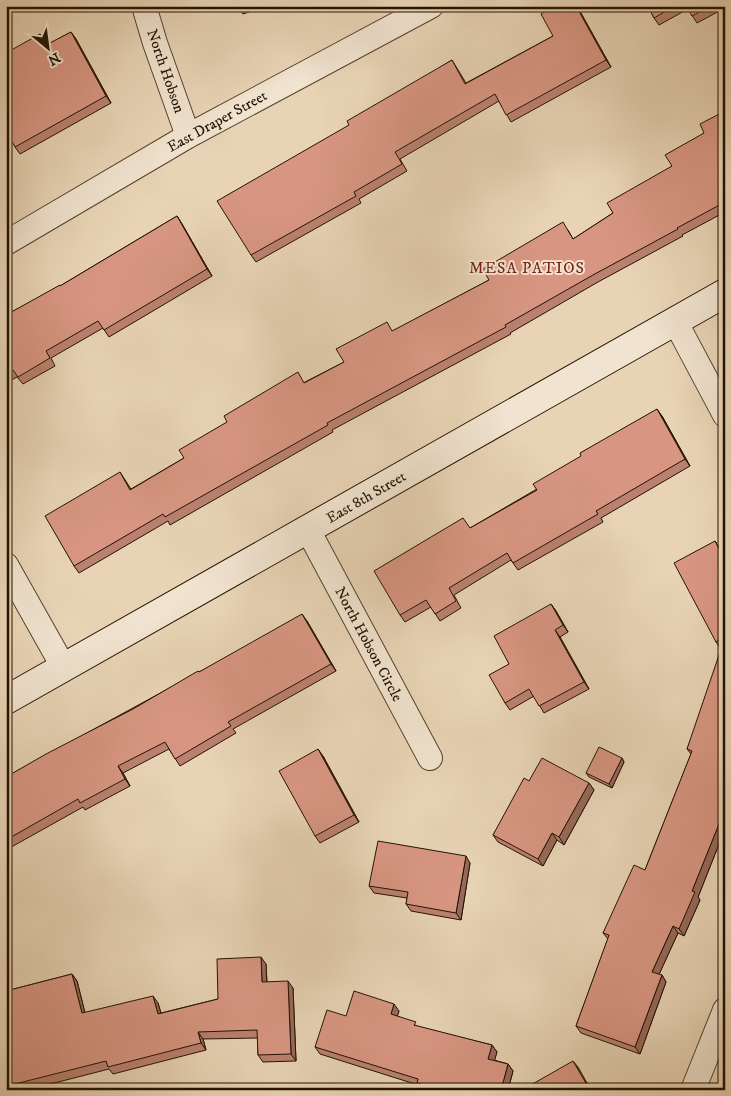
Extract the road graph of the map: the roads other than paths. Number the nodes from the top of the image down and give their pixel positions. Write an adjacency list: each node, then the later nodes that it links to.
1 (144, 6): 3 (street, North Hobson)
2 (431, 6): 3 (street, East Draper Street)
3 (188, 136): 4 (street, East Draper Street)
4 (6, 242)
5 (725, 293): 6 (street, East 8th Street)
6 (675, 321): 7 (street); 8 (street, East 8th Street)
7 (725, 415)
8 (308, 530): 10 (street, East 8th Street); 12 (street, North Hobson Circle)
9 (6, 565): 10 (street)
10 (64, 668): 11 (street, East 8th Street)
11 (6, 700)
12 (430, 758)
13 (725, 1010): 14 (street)
14 (694, 1090)

